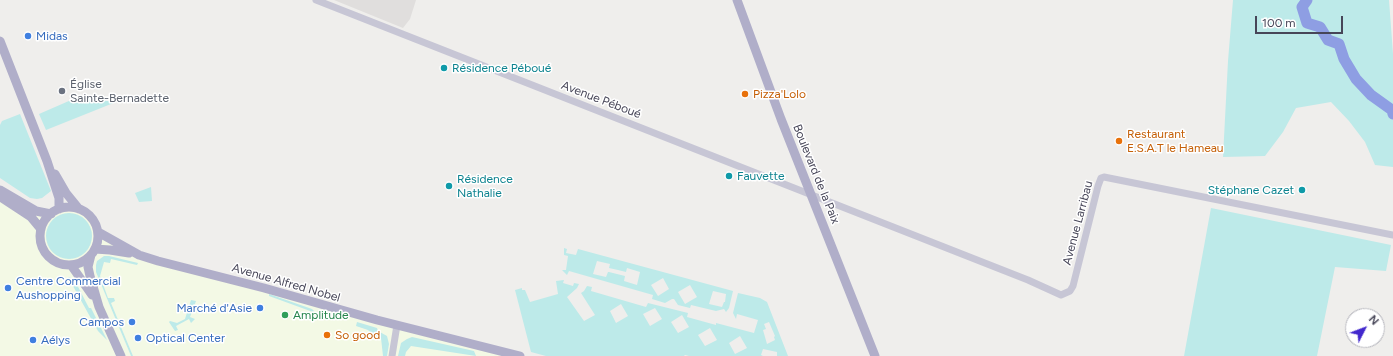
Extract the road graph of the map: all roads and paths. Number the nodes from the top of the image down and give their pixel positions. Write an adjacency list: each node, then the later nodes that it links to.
1 (316, 0): 6 (street, Avenue Péboué)
2 (737, 0): 6 (main road, Boulevard de la Paix)
3 (0, 42): 4 (main road)
4 (47, 161): 8 (main road); 9 (main road)
5 (0, 190): 9 (main road)
6 (811, 195): 12 (street, Avenue Larribau); 21 (main road, Boulevard de la Paix)
7 (0, 197): 10 (main road)
8 (79, 209): 9 (main road); 11 (main road)
9 (55, 212): 10 (main road)
10 (41, 229): 15 (main road)
11 (98, 232): 13 (main road); 14 (main road, Avenue Alfred Nobel)
12 (1393, 235)
13 (93, 252): 14 (main road, Avenue Alfred Nobel); 15 (main road); 16 (main road)
14 (139, 255): 17 (main road, Avenue Alfred Nobel)
15 (71, 265): 16 (main road)
16 (99, 307): 18 (main road)
17 (397, 325): 19 (street); 20 (main road, Avenue Alfred Nobel)
18 (121, 356)
19 (392, 356)
20 (520, 356)
21 (875, 356)

